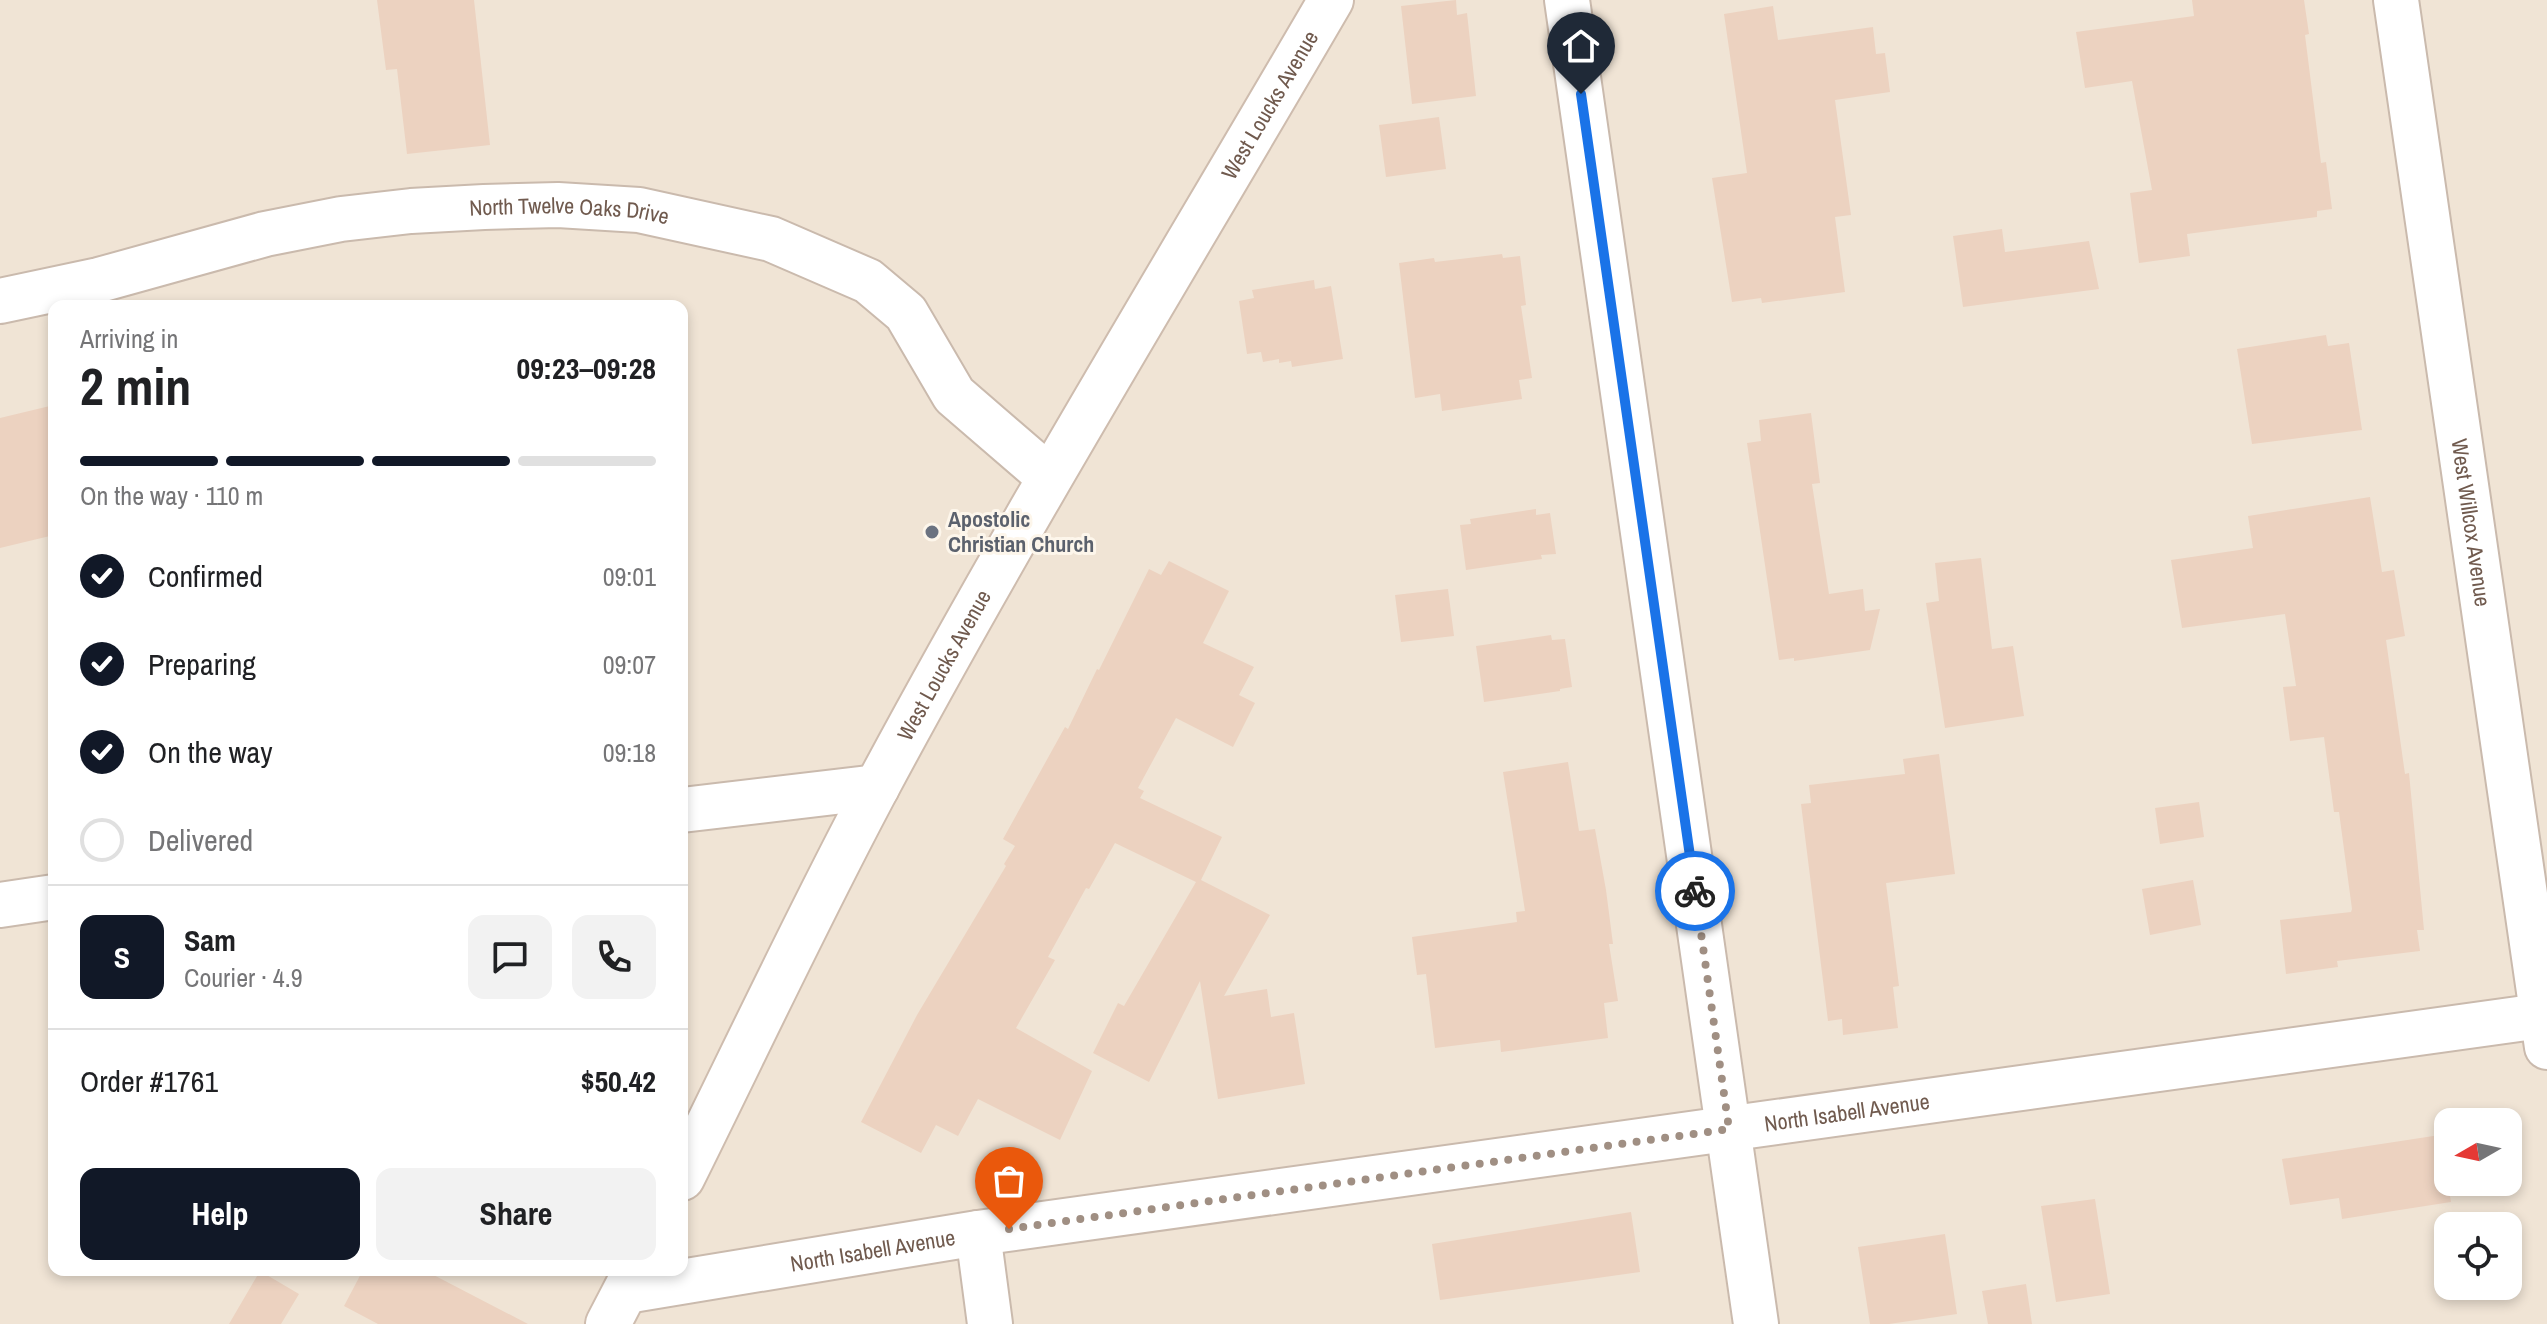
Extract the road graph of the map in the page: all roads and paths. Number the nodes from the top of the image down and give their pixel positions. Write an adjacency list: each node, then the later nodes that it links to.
1 (1331, 0): 5 (street, West Loucks Avenue)
2 (1567, 0): 11 (street)
3 (2396, 0): 10 (street, West Willcox Avenue)
4 (0, 301): 5 (street, North Twelve Oaks Drive)
5 (1049, 477): 6 (street, West Loucks Avenue)
6 (877, 787): 7 (street); 12 (street, West Loucks Avenue)
7 (688, 809)
8 (48, 898): 9 (street)
9 (0, 905)
10 (2546, 1026): 11 (street, North Isabell Avenue)
11 (1729, 1129): 13 (street, North Isabell Avenue); 16 (street)
12 (688, 1166)
13 (978, 1233): 14 (street, North Isabell Avenue); 15 (street)
14 (624, 1295)
15 (990, 1324)
16 (1756, 1324)

